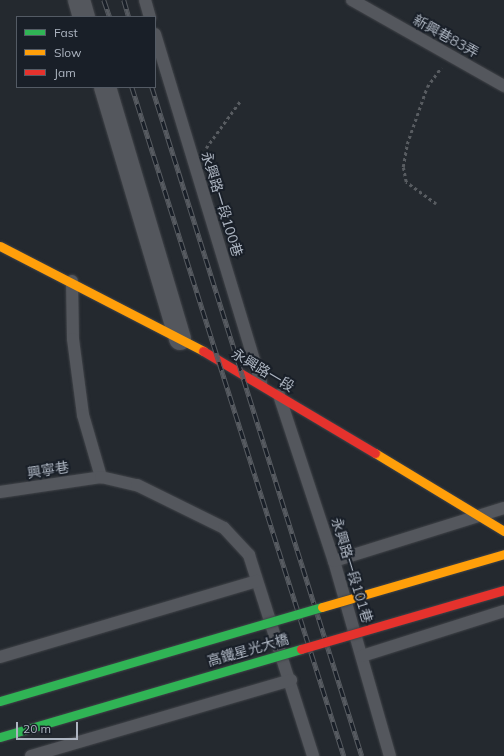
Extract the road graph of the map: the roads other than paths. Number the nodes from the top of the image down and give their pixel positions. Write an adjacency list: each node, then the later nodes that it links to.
1 (79, 0): 4 (street)
2 (144, 0): 5 (lane)
3 (352, 0): 7 (lane, 新興巷83弄)
4 (84, 16)
5 (150, 16)
6 (156, 37): 12 (lane, 永興路一段100巷)
7 (504, 86)
8 (105, 88): 11 (street)
9 (0, 246): 10 (street, 永興路一段)
10 (72, 281): 11 (street, 永興路一段); 14 (lane)
11 (180, 339): 12 (street, 永興路一段)
12 (261, 383): 13 (street, 永興路一段)
13 (279, 396): 17 (street, 永興路一段); 20 (lane, 永興路一段101巷)
14 (101, 477): 15 (lane, 興寧巷); 21 (lane)
15 (0, 492)
16 (504, 508): 17 (lane)
17 (480, 516): 18 (street, 永興路一段); 20 (lane)
18 (504, 530)
19 (504, 554): 27 (street, 高鐵星光大橋, bridge)
20 (334, 561): 24 (lane, 永興路一段101巷)
21 (257, 581): 25 (lane); 26 (lane)
22 (504, 590): 28 (street, 高鐵星光大橋, bridge)
23 (504, 611): 24 (lane)
24 (362, 656): 31 (lane, 永興路一段101巷)
25 (0, 657)
26 (290, 680): 29 (lane); 30 (lane)
27 (0, 701)
28 (0, 737)
29 (31, 756)
30 (313, 756)
31 (390, 756)

